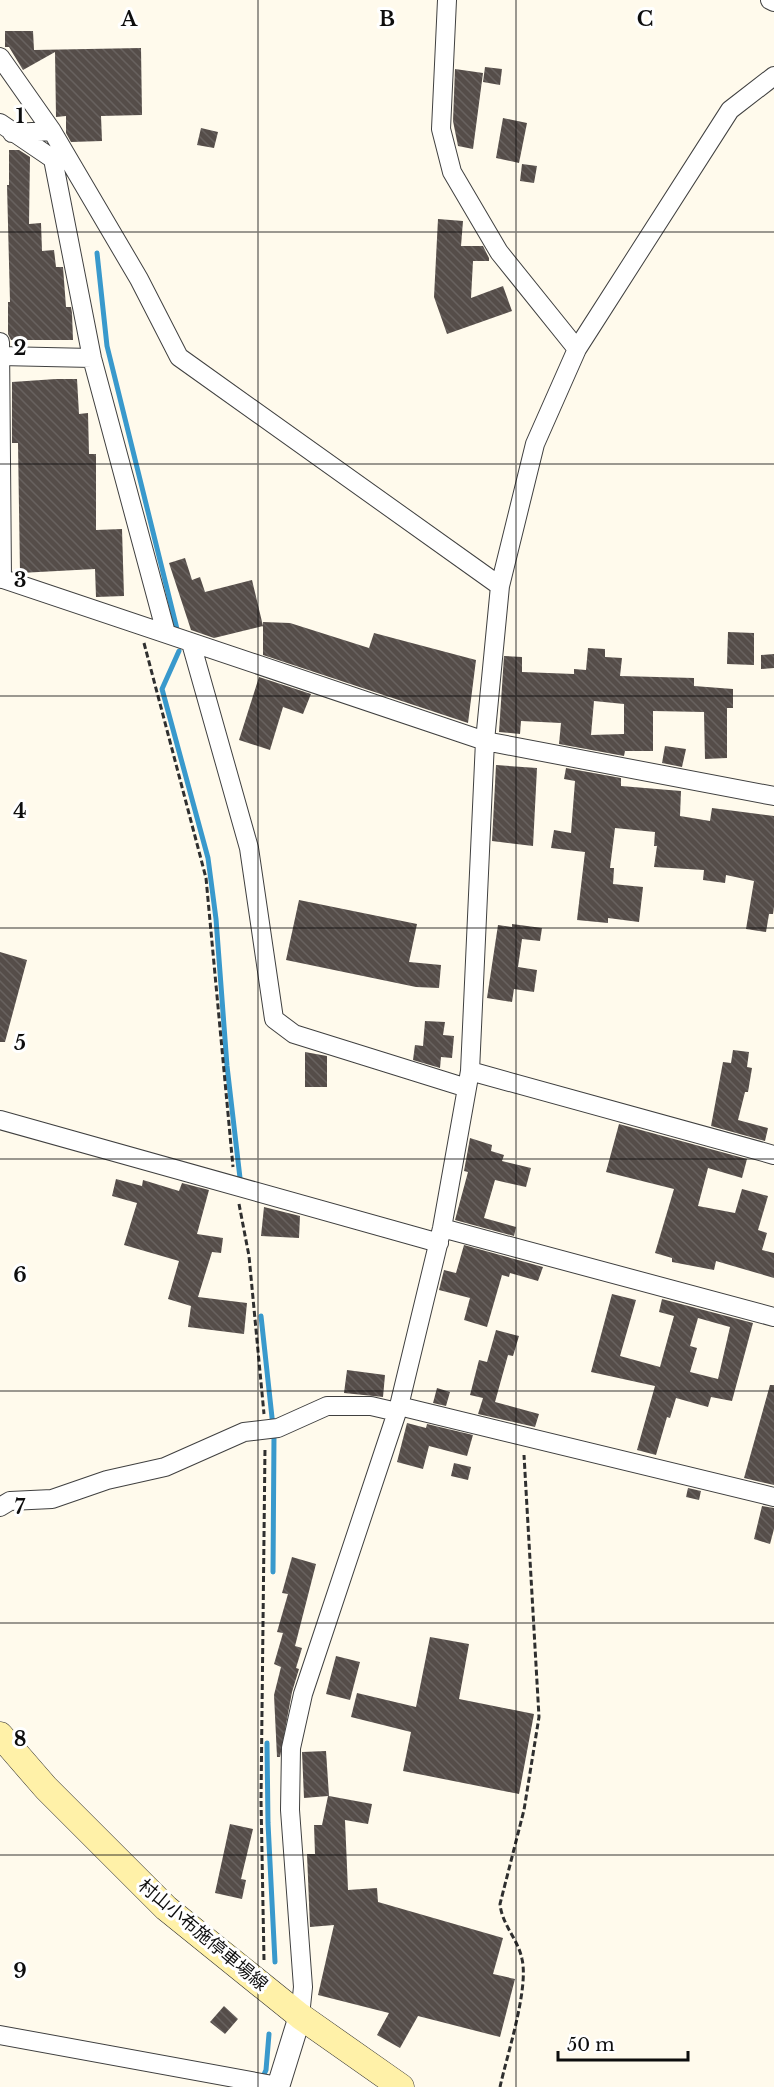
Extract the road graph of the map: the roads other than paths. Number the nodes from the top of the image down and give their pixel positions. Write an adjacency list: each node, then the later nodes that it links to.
1 (447, 0): 7 (street)
2 (0, 57): 5 (street)
3 (774, 76): 7 (street)
4 (6, 128): 5 (street); 9 (street)
5 (52, 131): 12 (street)
6 (0, 342): 8 (street)
7 (577, 349): 12 (street)
8 (0, 356): 9 (street); 10 (street)
9 (92, 358): 13 (street)
10 (0, 428): 11 (street)
11 (1, 579): 13 (street)
12 (500, 586): 15 (street)
13 (166, 633): 14 (street)
14 (191, 643): 15 (street); 17 (street)
15 (486, 741): 16 (street); 17 (street)
16 (774, 796)
17 (469, 1080): 19 (street); 20 (street)
18 (0, 1120): 20 (street)
19 (774, 1155)
20 (441, 1235): 21 (street); 22 (street)
21 (774, 1317)
22 (398, 1409): 23 (street); 24 (street); 26 (street)
23 (774, 1497)
24 (0, 1507)
25 (0, 1735): 26 (main road, 村山小布施停車場線)
26 (300, 2016): 29 (street); 30 (main road, 村山小布施停車場線)
27 (0, 2035): 28 (street)
28 (220, 2081): 29 (street)
29 (269, 2085)
30 (401, 2087)

